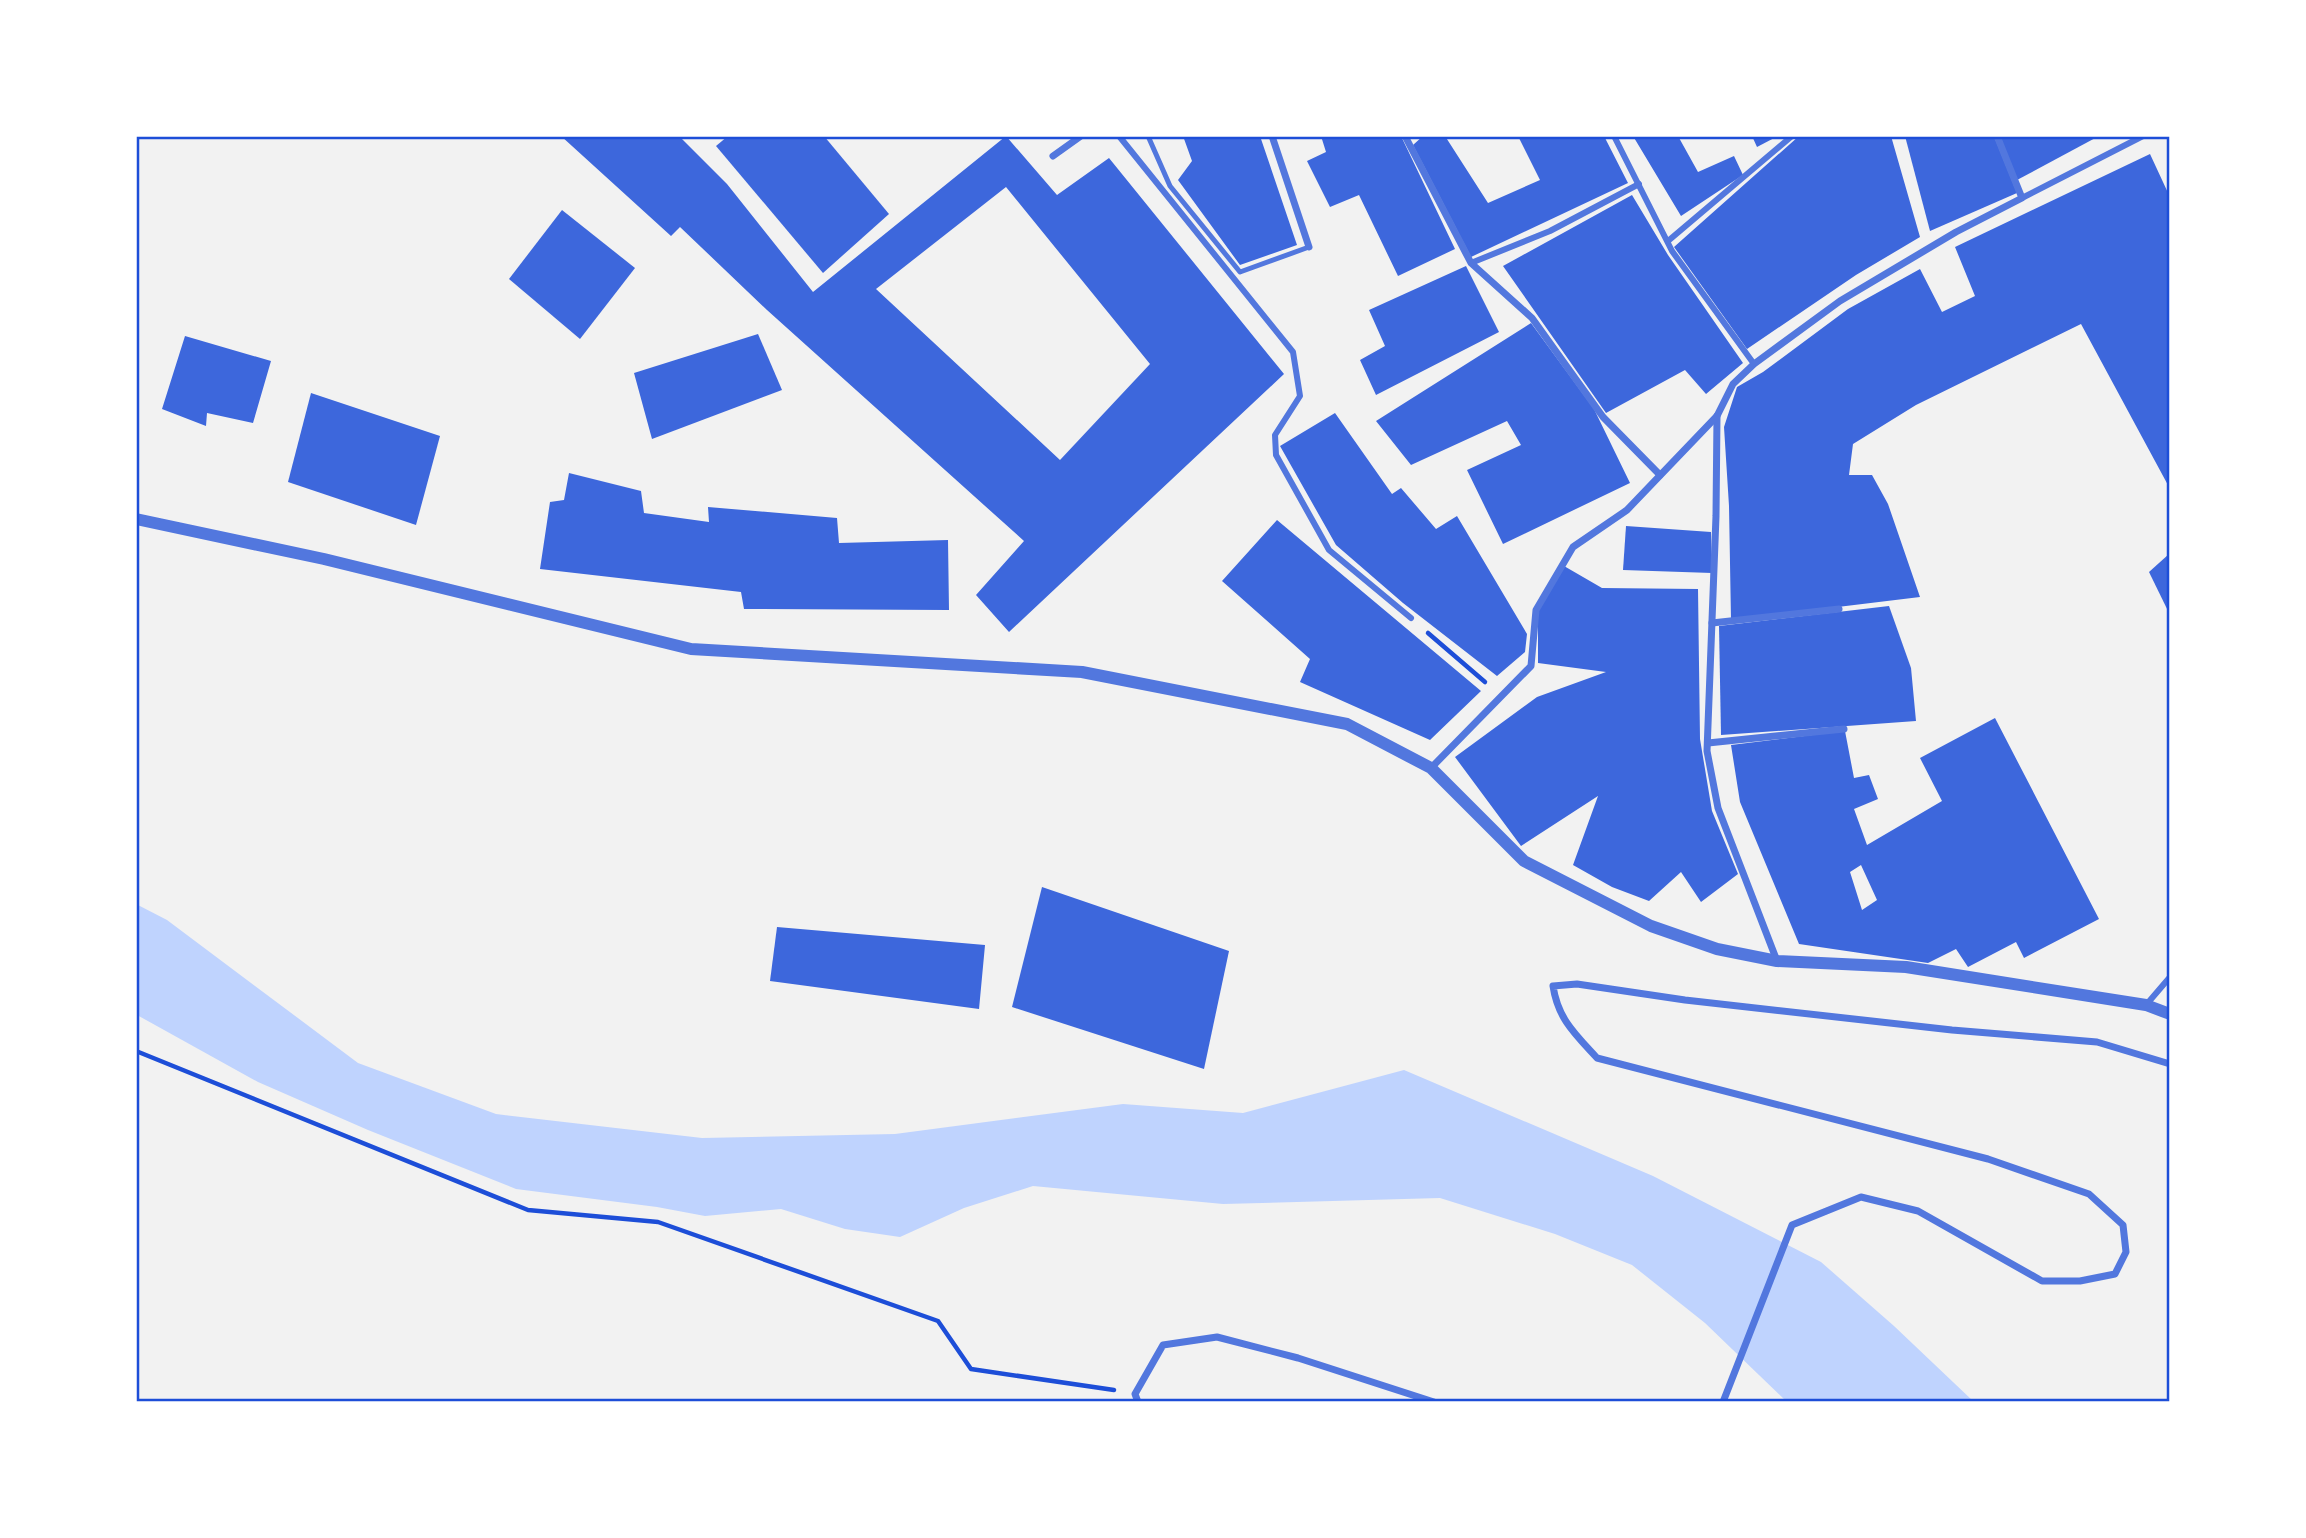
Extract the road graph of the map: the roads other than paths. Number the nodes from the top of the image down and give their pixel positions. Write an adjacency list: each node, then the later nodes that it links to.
1 (1081, 136): 10 (street)
2 (1119, 136): 21 (street)
3 (1148, 136): 14 (lane)
4 (1272, 136): 14 (street)
5 (1405, 136): 15 (street)
6 (1614, 136): 11 (street)
7 (1792, 136): 13 (street)
8 (1997, 136): 12 (street)
9 (2143, 136): 12 (street)
10 (1053, 156)
11 (1639, 184): 13 (street); 15 (street)
12 (2022, 198): 16 (street)
13 (1668, 241): 16 (street)
14 (1309, 247)
15 (1471, 263): 18 (street)
16 (1754, 364): 17 (street)
17 (1717, 416): 18 (street); 22 (street)
18 (1660, 474): 25 (street)
19 (136, 519): 25 (street)
20 (1839, 609): 22 (street)
21 (1410, 618)
22 (1712, 623): 24 (street)
23 (1844, 730): 24 (street)
24 (1708, 743): 26 (street)
25 (1431, 768): 26 (street)
26 (1777, 961): 28 (street)
27 (2169, 976): 28 (street)
28 (2146, 1005): 29 (street)
29 (2169, 1014)
30 (2169, 1064): 33 (street)
31 (1137, 1398): 32 (street)
32 (1434, 1402)
33 (1723, 1402)

